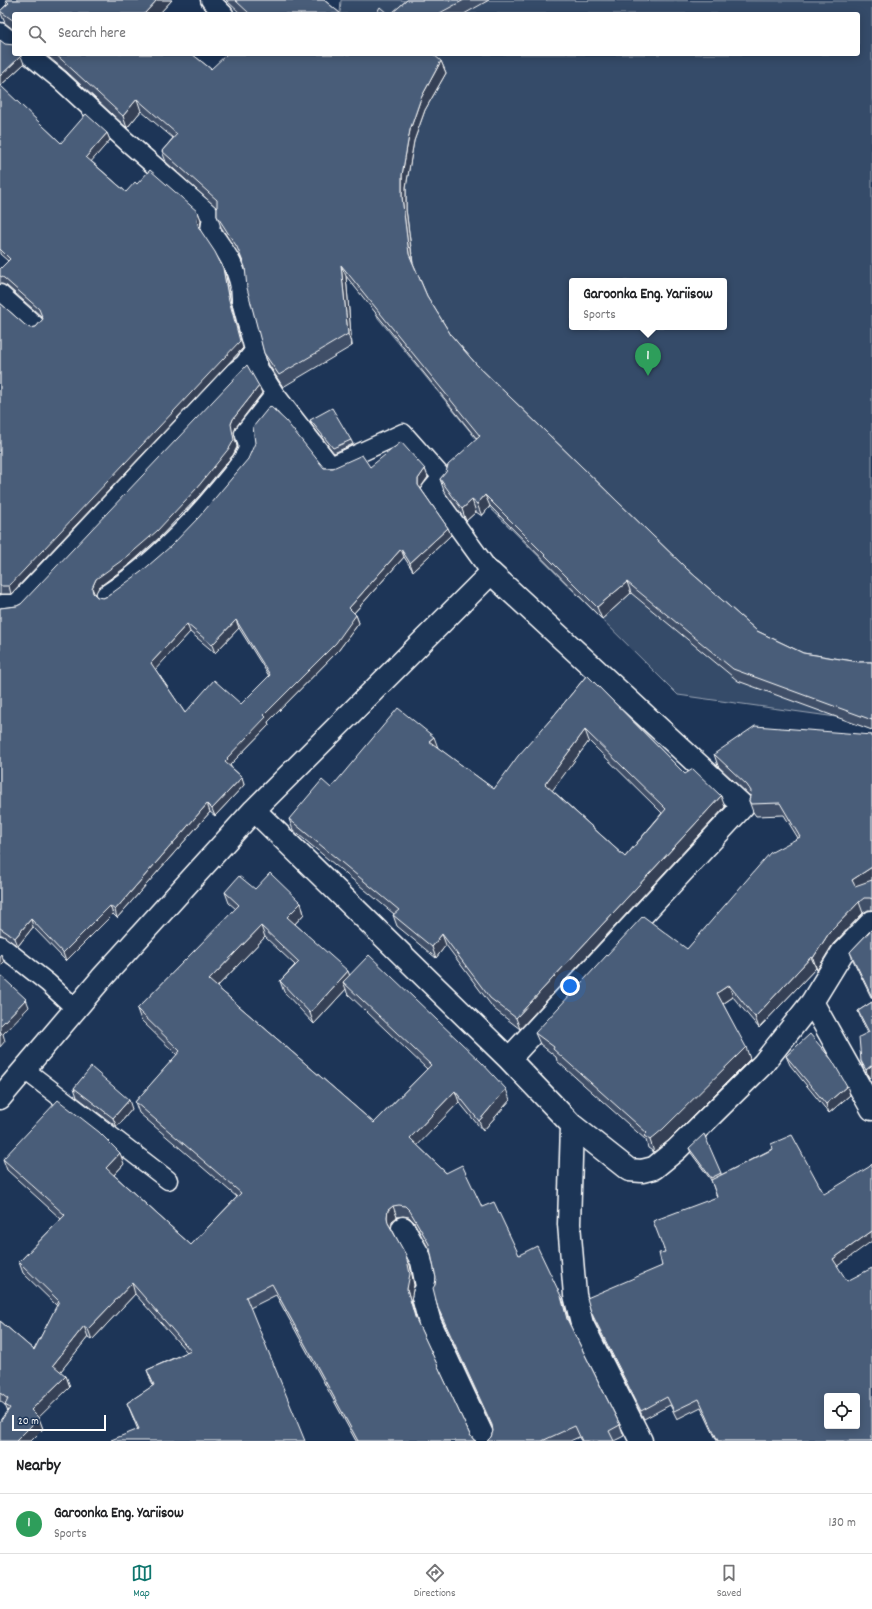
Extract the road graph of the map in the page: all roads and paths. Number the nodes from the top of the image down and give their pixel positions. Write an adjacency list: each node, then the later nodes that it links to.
1 (210, 0): 2 (lane)
2 (222, 12)
3 (0, 32): 4 (lane)
4 (12, 41)
5 (30, 56): 8 (lane)
6 (0, 294): 7 (lane)
7 (35, 325)
8 (254, 351): 9 (lane); 12 (lane)
9 (275, 394): 10 (lane); 11 (lane)
10 (491, 573): 13 (street); 18 (street)
11 (106, 595)
12 (0, 606)
13 (254, 810): 17 (street); 18 (street)
14 (872, 922): 16 (street)
15 (0, 945): 17 (lane)
16 (812, 1002): 21 (street); 22 (street)
17 (76, 1009): 19 (street)
18 (510, 1059): 22 (street)
19 (25, 1070): 20 (street); 23 (lane)
20 (0, 1098)
21 (872, 1109)
22 (572, 1125): 26 (street)
23 (168, 1180)
24 (403, 1228): 25 (street)
25 (485, 1441)
26 (641, 1441)

